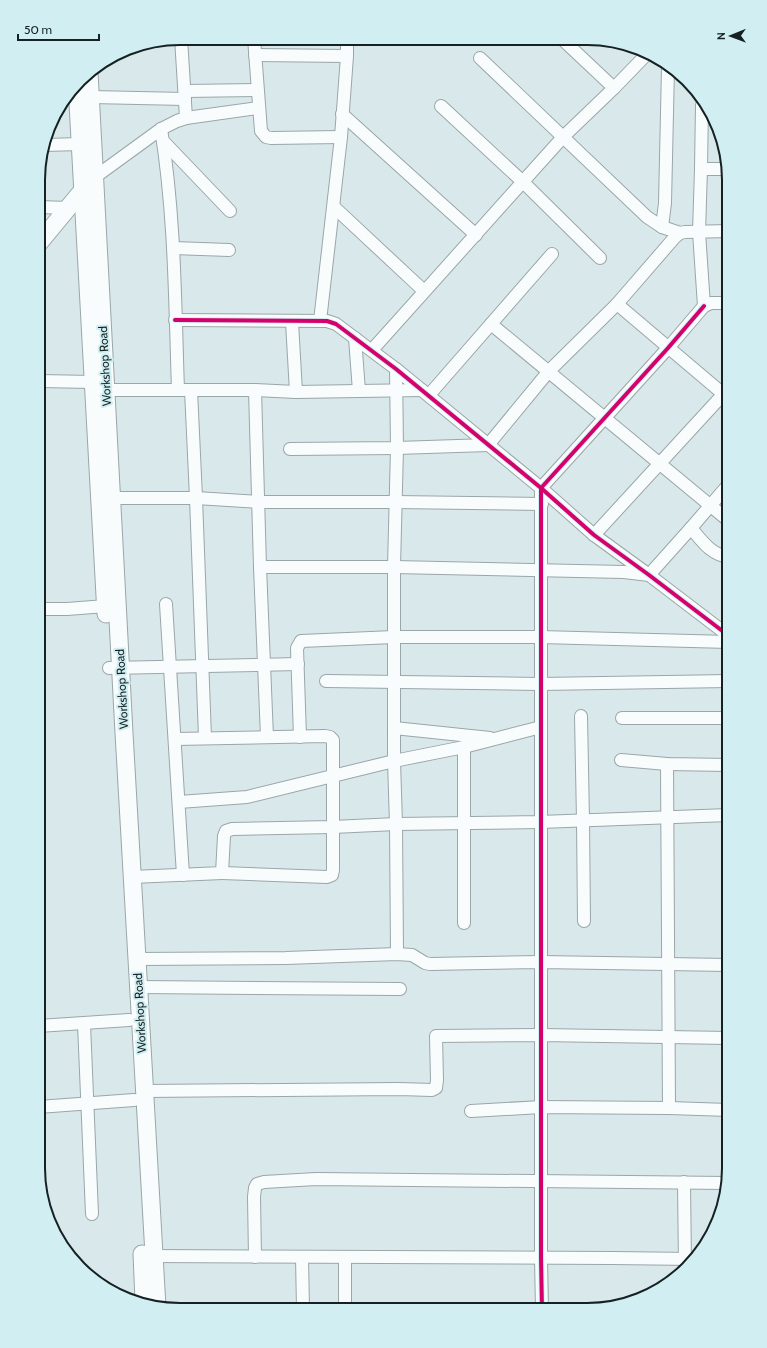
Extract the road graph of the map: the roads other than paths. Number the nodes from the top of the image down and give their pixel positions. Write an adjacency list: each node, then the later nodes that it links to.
1 (181, 45): 14 (street)
2 (254, 45): 5 (street)
3 (347, 45): 6 (street)
4 (568, 45): 11 (street)
5 (255, 55): 6 (street); 12 (street)
6 (347, 56): 19 (street)
7 (480, 58): 23 (street)
8 (643, 58): 11 (street)
9 (668, 73): 35 (street)
10 (90, 80): 15 (main road, Workshop Road)
11 (614, 88): 23 (street)
12 (257, 90): 14 (street); 17 (street)
13 (78, 93): 24 (main road, Workshop Road)
14 (185, 95): 15 (street); 20 (street)
15 (91, 97): 28 (main road, Workshop Road)
16 (442, 106): 29 (street)
17 (258, 108): 20 (street); 22 (street)
18 (702, 110): 26 (street)
19 (342, 114): 22 (street); 39 (street)
20 (186, 118): 21 (street)
21 (162, 135): 28 (street); 34 (street); 41 (street)
22 (341, 137): 32 (street)
23 (564, 137): 29 (street); 35 (street)
24 (81, 144): 25 (street); 30 (main road, Workshop Road)
25 (50, 145)
26 (701, 169): 27 (street); 37 (street)
27 (722, 169)
28 (95, 177): 30 (main road); 59 (main road, Workshop Road)
29 (523, 182): 39 (street); 44 (street)
30 (83, 189): 33 (main road); 59 (main road, Workshop Road)
31 (45, 207): 33 (street)
32 (334, 207): 45 (street); 50 (street)
33 (68, 208): 40 (main road)
34 (230, 212)
35 (662, 226): 38 (street)
36 (722, 231): 37 (street)
37 (699, 232): 38 (street); 48 (street)
38 (680, 233): 47 (street)
39 (476, 235): 45 (street)
40 (45, 236)
41 (173, 248): 42 (street); 49 (street)
42 (229, 250)
43 (552, 254): 52 (street)
44 (600, 258)
45 (424, 291): 55 (street)
46 (722, 302): 48 (street)
47 (617, 304): 54 (street); 57 (street)
48 (704, 306): 54 (street)
49 (175, 320): 51 (street); 61 (street)
50 (320, 321): 51 (street); 53 (street)
51 (292, 322): 66 (street)
52 (491, 324): 57 (street); 67 (street)
53 (355, 338): 55 (street); 64 (street)
54 (668, 348): 60 (street); 69 (street)
55 (372, 350): 56 (street)
56 (396, 369): 65 (street); 67 (street)
57 (550, 371): 69 (street); 70 (street)
58 (45, 381): 59 (street)
59 (100, 386): 61 (street); 76 (main road, Workshop Road); 91 (main road, Workshop Road)
60 (722, 389)
61 (178, 390): 62 (street)
62 (191, 390): 63 (street); 77 (street)
63 (255, 390): 66 (street); 78 (street)
64 (359, 390): 65 (street); 66 (street)
65 (397, 390): 67 (street); 71 (street)
66 (296, 392)
67 (425, 392): 70 (street)
68 (722, 398): 73 (street)
69 (605, 417): 73 (street); 74 (street)
70 (488, 445): 71 (street); 74 (street)
71 (397, 448): 72 (street); 79 (street)
72 (290, 449)
73 (659, 463): 81 (street); 84 (street)
74 (541, 488): 80 (street); 84 (street)
75 (722, 492): 81 (street)
76 (112, 498): 77 (street); 101 (main road, Workshop Road)
77 (196, 498): 78 (street); 99 (street)
78 (259, 502): 79 (street); 86 (street)
79 (395, 502): 80 (street); 87 (street)
80 (542, 504): 88 (street)
81 (710, 505): 82 (street); 83 (street)
82 (722, 515)
83 (691, 528): 85 (street); 89 (street)
84 (594, 535): 89 (street)
85 (722, 556)
86 (260, 567): 87 (street); 100 (street)
87 (394, 567): 88 (street); 94 (street)
88 (541, 571): 89 (street); 95 (street)
89 (648, 575): 93 (street)
90 (166, 604): 98 (street)
91 (106, 606): 92 (street); 101 (main road, Workshop Road)
92 (45, 608)
93 (722, 631)
94 (394, 637): 95 (street); 97 (street); 103 (street)
95 (540, 637): 96 (street); 105 (street)
96 (722, 642)
97 (298, 664): 100 (street); 113 (street)
98 (170, 666): 99 (street); 101 (street); 115 (street)
99 (202, 666): 100 (street); 111 (street)
100 (264, 666): 112 (street)
101 (115, 667): 132 (main road, Workshop Road); 142 (main road, Workshop Road)
102 (326, 681): 103 (street)
103 (394, 681): 105 (street); 110 (street)
104 (722, 682): 105 (street)
105 (540, 684): 109 (street)
106 (581, 716): 125 (street)
107 (622, 718): 108 (street)
108 (722, 718)
109 (541, 727): 114 (street); 126 (street)
110 (394, 728): 114 (street); 118 (street)
111 (204, 737): 112 (street); 115 (street)
112 (267, 737): 113 (street)
113 (300, 737): 121 (street)
114 (496, 738): 116 (street)
115 (175, 739): 122 (street)
116 (464, 747): 118 (street); 127 (street)
117 (621, 760): 119 (street)
118 (394, 761): 121 (street); 128 (street)
119 (667, 764): 120 (street); 124 (street)
120 (722, 765)
121 (332, 776): 122 (street); 129 (street)
122 (179, 802): 131 (street)
123 (722, 815): 124 (street)
124 (667, 816): 125 (street); 138 (street)
125 (583, 820): 126 (street); 133 (street)
126 (540, 822): 127 (street); 137 (street)
127 (464, 823): 128 (street); 134 (street)
128 (396, 824): 129 (street); 135 (street)
129 (333, 827): 130 (street); 130 (street)
130 (222, 873): 131 (street)
131 (183, 875): 132 (street)
132 (132, 877): 136 (main road, Workshop Road)
133 (584, 921)
134 (464, 923)
135 (397, 954): 136 (street); 137 (street)
136 (137, 959): 140 (main road, Workshop Road)
137 (541, 962): 138 (street); 145 (street)
138 (667, 964): 139 (street); 146 (street)
139 (722, 965)
140 (139, 987): 141 (street); 148 (main road, Workshop Road)
141 (400, 989)
142 (129, 1020): 143 (street); 148 (main road, Workshop Road)
143 (84, 1024): 144 (street); 149 (street)
144 (45, 1026)
145 (541, 1035): 146 (street); 148 (street); 151 (street)
146 (669, 1038): 147 (street); 152 (street)
147 (722, 1038)
148 (139, 1096): 149 (street); 159 (main road, Workshop Road)
149 (87, 1104): 150 (street); 158 (street)
150 (45, 1107)
151 (541, 1107): 152 (street); 154 (street); 155 (street)
152 (669, 1108): 153 (street)
153 (722, 1110)
154 (471, 1111)
155 (541, 1181): 156 (street); 160 (street); 164 (street)
156 (684, 1182): 157 (street); 163 (street)
157 (721, 1183)
158 (92, 1214)
159 (148, 1256): 160 (street); 166 (main road, Workshop Road); 167 (main road, Workshop Road)
160 (255, 1257): 161 (street)
161 (302, 1257): 162 (street); 168 (street)
162 (346, 1257): 164 (street); 169 (street)
163 (688, 1257)
164 (541, 1258): 165 (street); 170 (street)
165 (683, 1262)
166 (144, 1298)
167 (156, 1300)
168 (303, 1303)
169 (345, 1303)
170 (542, 1303)

